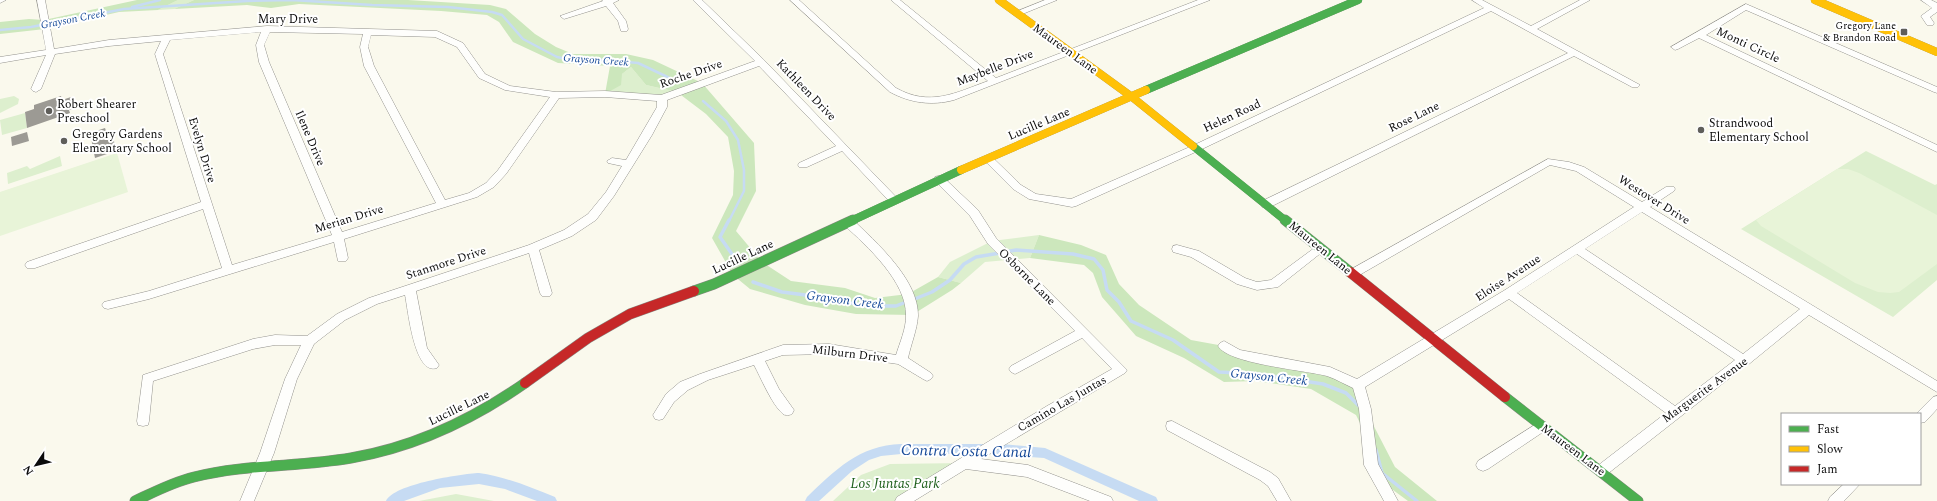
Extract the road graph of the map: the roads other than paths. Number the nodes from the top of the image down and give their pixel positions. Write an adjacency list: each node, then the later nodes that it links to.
1 (41, 0): 26 (street)
2 (697, 0): 31 (street, Kathleen Drive)
3 (794, 0): 32 (street, Maybelle Drive)
4 (895, 0): 32 (street)
5 (999, 0): 16 (street, Maureen Lane)
6 (1053, 0): 16 (street)
7 (1206, 0): 27 (street, Maybelle Drive)
8 (1358, 0): 37 (street, Lucille Lane)
9 (1476, 0): 14 (street)
10 (1586, 0): 21 (street)
11 (1815, 0): 29 (street)
12 (1925, 0): 15 (street)
13 (609, 1): 17 (street); 20 (street)
14 (1491, 8): 21 (street); 40 (street, Helen Road)
15 (1937, 8): 18 (street)
16 (1017, 13): 27 (street, Maureen Lane)
17 (564, 16)
18 (1930, 23)
19 (267, 29): 22 (street, Mary Drive); 24 (street, Mary Drive); 54 (street, Ilene Drive)
20 (624, 29)
21 (1531, 29): 28 (street)
22 (368, 31): 36 (street, Mary Drive); 50 (street)
23 (1699, 35): 25 (street); 35 (street, Monti Circle); 41 (street, Monti Circle)
24 (167, 38): 26 (street, Mary Drive); 49 (street, Evelyn Drive)
25 (1675, 47)
26 (50, 52): 30 (street, Mary Drive); 34 (street)
27 (1069, 52): 32 (street, Maybelle Drive); 37 (street, Maureen Lane)
28 (1574, 52): 33 (street); 51 (street, Rose Lane)
29 (1937, 52)
30 (0, 60)
31 (761, 62): 38 (street, Roche Drive); 39 (street, Kathleen Drive)
32 (994, 81)
33 (1635, 85)
34 (36, 89)
35 (1937, 90)
36 (556, 95): 38 (street, Roche Drive); 50 (street, Merian Drive)
37 (1132, 96): 40 (street, Maureen Lane); 42 (street, Lucille Lane)
38 (662, 98): 44 (street, Stanmore Drive)
39 (843, 148): 45 (street); 48 (street, Kathleen Drive)
40 (1196, 148): 42 (street, Helen Road); 51 (street, Maureen Lane)
41 (1937, 149)
42 (988, 159): 46 (street, Lucille Lane)
43 (612, 161): 44 (street)
44 (629, 164): 55 (street, Stanmore Drive)
45 (803, 165)
46 (939, 179): 48 (street, Lucille Lane); 68 (street, Osborne Lane)
47 (1670, 189): 52 (street, Eloise Avenue)
48 (894, 200): 53 (street, Lucille Lane)
49 (206, 204): 60 (street); 61 (street, Evelyn Drive)
50 (442, 204): 54 (street, Merian Drive)
51 (1266, 204): 58 (street, Maureen Lane)
52 (1641, 207): 56 (street, Eloise Avenue); 62 (street, Westover Drive); 67 (street, Westover Drive)
53 (848, 222): 73 (street, Milburn Drive); 91 (street, Lucille Lane)
54 (338, 236): 59 (street, Ilene Drive); 61 (street, Merian Drive)
55 (533, 248): 63 (street, Stanmore Drive); 64 (street)
56 (1577, 248): 65 (street, Eloise Avenue); 74 (street)
57 (1178, 249): 58 (street)
58 (1321, 249): 62 (street, Maureen Lane)
59 (342, 258)
60 (31, 265)
61 (228, 270): 66 (street, Merian Drive)
62 (1352, 274): 69 (street, Maureen Lane)
63 (410, 288): 70 (street, Stanmore Drive); 75 (street)
64 (546, 293)
65 (1509, 293): 69 (street, Eloise Avenue); 83 (street)
66 (108, 305)
67 (1808, 309): 74 (street, Marguerite Avenue); 80 (street, Westover Drive)
68 (1082, 333): 76 (street); 77 (street, Osborne Lane)
69 (1434, 339): 79 (street, Eloise Avenue); 88 (street, Maureen Lane)
70 (309, 341): 86 (street); 91 (street, Stanmore Drive)
71 (1224, 346): 79 (street)
72 (757, 358): 73 (street, Milburn Drive); 82 (street); 84 (street, Milburn Drive)
73 (901, 360): 78 (street)
74 (1745, 361): 83 (street, Marguerite Avenue)
75 (433, 365)
76 (1015, 370)
77 (1121, 370): 89 (street, Camino Las Juntas)
78 (927, 376)
79 (1358, 385): 99 (street)
80 (1937, 386)
81 (1937, 401): 85 (street)
82 (788, 410)
83 (1674, 412): 92 (street, Marguerite Avenue)
84 (659, 416)
85 (1921, 417)
86 (144, 421)
87 (1172, 426): 98 (street)
88 (1541, 426): 90 (street); 92 (street, Maureen Lane)
89 (969, 461): 96 (street, Camino Las Juntas); 97 (street)
90 (1483, 465)
91 (260, 468): 94 (street, Lucille Lane); 95 (street, Stanmore Drive)
92 (1601, 470): 100 (street, Maureen Lane)
93 (1852, 485): 101 (street)
94 (135, 501)
95 (247, 501)
96 (902, 501)
97 (1106, 501)
98 (1284, 501)
99 (1391, 501)
100 (1638, 501)
101 (1835, 501)

